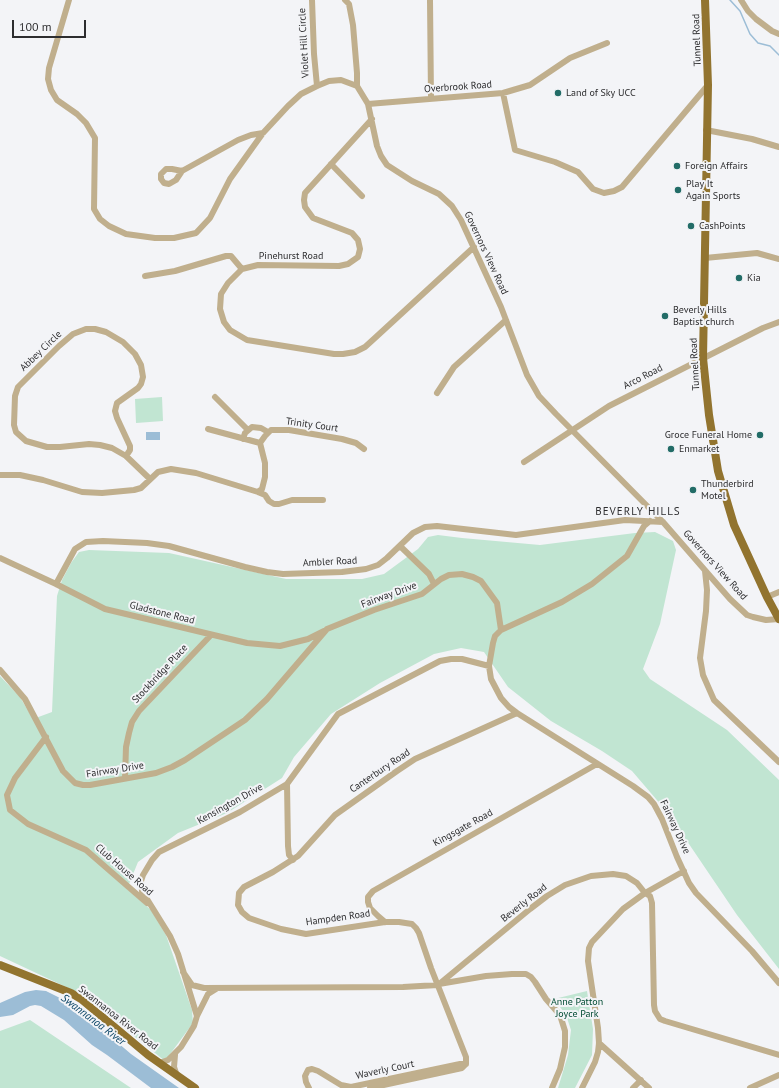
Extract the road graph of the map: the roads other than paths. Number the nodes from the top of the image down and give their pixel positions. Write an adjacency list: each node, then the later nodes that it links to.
1 (68, 0): 17 (street)
2 (312, 0): 10 (street, Violet Hill Circle)
3 (345, 0): 11 (street)
4 (430, 0): 13 (street)
5 (705, 0): 9 (main road, Tunnel Road)
6 (741, 0): 7 (street)
7 (779, 34)
8 (607, 44): 12 (street)
9 (708, 85): 12 (street, Overbrook Road); 16 (main road, Tunnel Road)
10 (317, 86): 11 (street); 17 (street)
11 (357, 86): 14 (street, Governors View Road)
12 (503, 93): 13 (street, Overbrook Road)
13 (431, 98): 14 (street, Overbrook Road)
14 (368, 104): 15 (street, Governors View Road)
15 (372, 119): 19 (street, Pinehurst Road); 22 (street, Governors View Road)
16 (706, 130): 18 (street); 23 (main road, Tunnel Road)
17 (263, 133): 20 (street)
18 (779, 147)
19 (331, 164): 21 (street); 25 (street, Pinehurst Road)
20 (182, 170)
21 (362, 196)
22 (474, 247): 25 (street); 27 (street, Governors View Road)
23 (705, 258): 24 (street); 29 (main road, Tunnel Road)
24 (779, 259)
25 (242, 269): 26 (street)
26 (145, 276)
27 (506, 320): 30 (street); 34 (street, Governors View Road)
28 (779, 322): 29 (street, Arco Road)
29 (703, 358): 34 (street, Arco Road); 53 (main road, Tunnel Road)
30 (438, 393)
31 (215, 396): 33 (street)
32 (208, 429): 36 (street)
33 (248, 430): 35 (street, Trinity Court); 36 (street)
34 (572, 430): 40 (street, Arco Road); 46 (street, Governors View Road)
35 (268, 432): 37 (street); 38 (street, Trinity Court)
36 (243, 439): 37 (street)
37 (260, 443): 43 (street)
38 (364, 449)
39 (126, 456): 39 (street, Abbey Circle); 42 (street, Abbey Circle)
40 (524, 462)
41 (0, 475): 42 (street)
42 (150, 479): 43 (street)
43 (258, 492): 44 (street)
44 (323, 500)
45 (650, 521): 46 (street, Ambler Road); 47 (street, Ambler Road); 56 (street)
46 (663, 522): 49 (street, Governors View Road)
47 (400, 546): 50 (street, Ambler Road); 51 (street)
48 (0, 558): 50 (street, Gladstone Road)
49 (705, 571): 54 (street, Governors View Road); 62 (street)
50 (56, 584): 57 (street, Gladstone Road)
51 (434, 584): 55 (street, Fairway Drive); 56 (street, Fairway Drive)
52 (779, 592): 53 (street)
53 (767, 597): 54 (main road, Tunnel Road)
54 (779, 619)
55 (327, 629): 57 (street, Gladstone Road); 64 (street, Fairway Drive)
56 (501, 630): 58 (street, Fairway Drive)
57 (211, 635): 64 (street, Stockbridge Place)
58 (489, 666): 60 (street, Fairway Drive); 65 (street, Kensington Drive)
59 (0, 670): 61 (street, Fairway Drive)
60 (517, 713): 63 (street, Fairway Drive); 66 (street, Canterbury Road)
61 (46, 737): 64 (street, Fairway Drive); 69 (street, Club House Road)
62 (779, 762)
63 (597, 764): 67 (street, Fairway Drive); 70 (street, Kingsgate Road)
64 (125, 778)
65 (287, 784): 66 (street); 69 (street, Kensington Drive)
66 (293, 860): 70 (street, Hampden Road)
67 (684, 871): 68 (street); 73 (street, Fairway Drive)
68 (645, 893): 74 (street, Beverly Road); 77 (street); 79 (street, Beverly Road)
69 (152, 907): 72 (street, Kensington Drive)
70 (385, 922): 74 (street, Hampden Road)
71 (0, 966): 80 (main road, Swannanoa River Road)
72 (183, 972): 75 (street); 76 (street, Kensington Drive)
73 (779, 983)
74 (438, 985): 75 (street); 81 (street, Hampden Road); 88 (street)
75 (217, 989): 76 (street)
76 (197, 1016): 78 (street)
77 (599, 1043): 84 (street); 89 (street)
78 (175, 1055): 80 (street); 83 (street)
79 (779, 1055)
80 (159, 1063): 83 (main road, Swannanoa River Road)
81 (466, 1064): 86 (street, Waverly Court); 87 (street, Waverly Court)
82 (779, 1075): 92 (street)
83 (177, 1076): 85 (main road, Swannanoa River Road)
84 (641, 1080): 90 (street); 91 (street)
85 (195, 1088)
86 (309, 1088)
87 (370, 1088)
88 (552, 1088)
89 (582, 1088)
90 (633, 1088)
91 (649, 1088)
92 (750, 1088)

